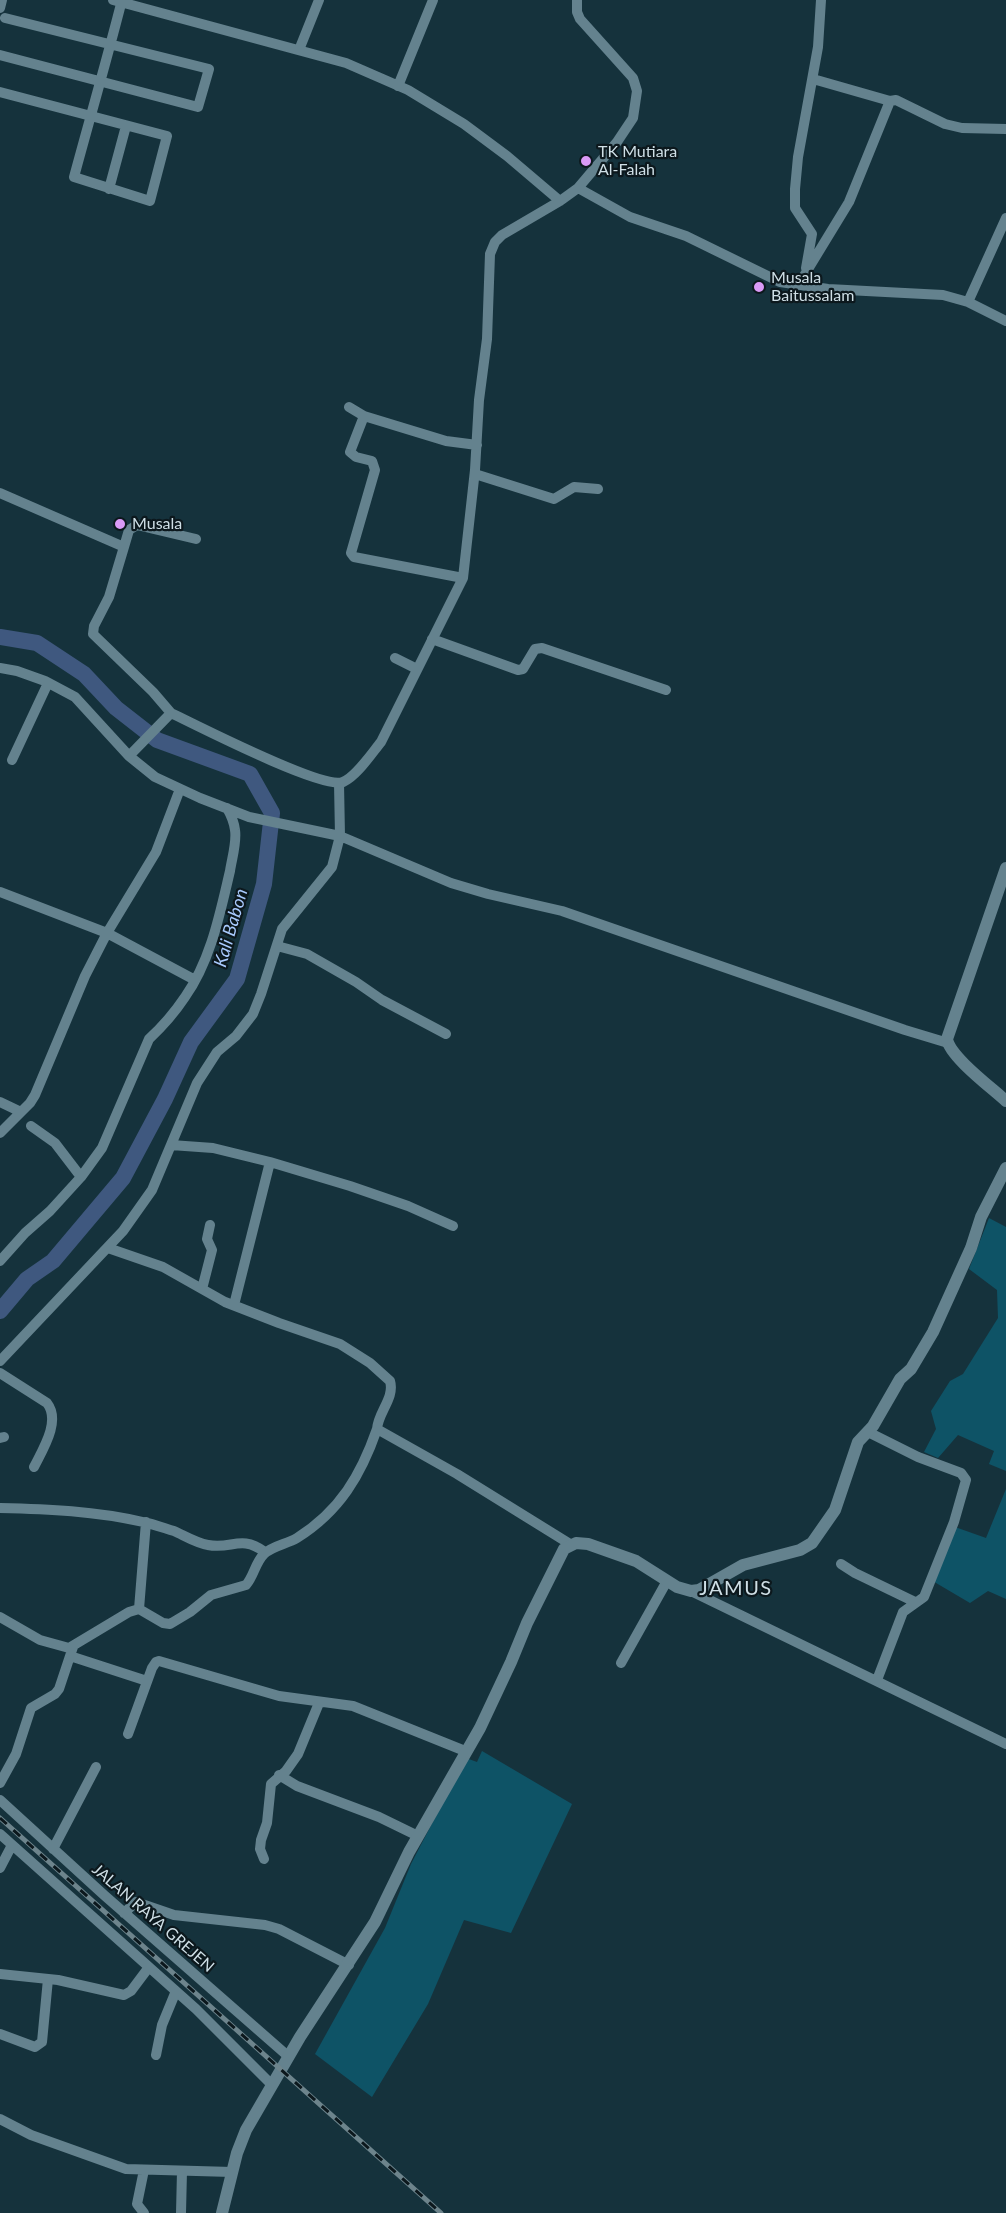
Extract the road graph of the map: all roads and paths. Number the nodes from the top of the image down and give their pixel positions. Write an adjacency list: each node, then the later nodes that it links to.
1 (3, 0): 7 (street)
2 (319, 0): 9 (street)
3 (433, 0): 13 (street)
4 (578, 0): 19 (street)
5 (821, 0): 11 (street)
6 (119, 1): 8 (street); 9 (street)
7 (2, 13): 8 (street)
8 (110, 44): 12 (street); 12 (street)
9 (299, 51): 13 (street)
10 (0, 55): 12 (street)
11 (813, 79): 15 (street); 23 (street)
12 (100, 81): 16 (street)
13 (398, 86): 21 (street)
14 (0, 92): 16 (street)
15 (890, 101): 18 (street); 23 (street)
16 (91, 117): 17 (street); 20 (street)
17 (126, 126): 20 (street); 20 (street)
18 (1006, 129)
19 (578, 188): 21 (street); 23 (street)
20 (109, 189)
21 (560, 201): 28 (street)
22 (1005, 220): 24 (street)
23 (801, 280): 24 (street)
24 (968, 302): 25 (street)
25 (1006, 321)
26 (349, 407): 27 (street)
27 (364, 416): 28 (street); 34 (street)
28 (477, 445): 29 (street)
29 (475, 474): 30 (street); 34 (street)
30 (598, 489)
31 (0, 493): 33 (street)
32 (196, 539): 33 (street)
33 (124, 547): 41 (street)
34 (463, 578): 35 (street)
35 (432, 639): 38 (street); 40 (street)
36 (395, 658): 38 (street)
37 (0, 668): 39 (street)
38 (417, 669): 44 (street)
39 (48, 683): 42 (street); 43 (street)
40 (666, 690)
41 (169, 715): 42 (street); 44 (street)
42 (132, 753): 45 (street)
43 (12, 760)
44 (339, 783): 47 (street)
45 (180, 789): 46 (street); 50 (street)
46 (227, 808): 47 (street); 52 (street)
47 (340, 836): 51 (street); 54 (street)
48 (1006, 868): 54 (street)
49 (0, 892): 50 (street)
50 (107, 933): 52 (street); 57 (street)
51 (277, 946): 53 (street); 60 (street)
52 (195, 980): 63 (street)
53 (446, 1034)
54 (948, 1043): 55 (street)
55 (1006, 1101)
56 (0, 1102): 57 (street)
57 (21, 1112): 59 (street)
58 (31, 1126): 63 (street)
59 (0, 1133)
60 (171, 1145): 61 (street); 66 (street)
61 (270, 1162): 65 (street); 69 (street)
62 (1006, 1168): 73 (street)
63 (81, 1177): 67 (street)
64 (210, 1225): 68 (street)
65 (453, 1226)
66 (108, 1248): 68 (street); 70 (street)
67 (0, 1261)
68 (202, 1289): 69 (street)
69 (234, 1305): 72 (street)
70 (0, 1361)
71 (0, 1373): 74 (street)
72 (377, 1429): 77 (street); 78 (street)
73 (868, 1432): 81 (street); 82 (street)
74 (34, 1467)
75 (0, 1508): 76 (street)
76 (146, 1522): 78 (street); 83 (street)
77 (570, 1544): 80 (street); 92 (street)
78 (266, 1552): 83 (street)
79 (841, 1564): 82 (street)
80 (667, 1581): 81 (street); 86 (street)
81 (690, 1591): 87 (street)
82 (915, 1602): 87 (street)
83 (139, 1609): 85 (street)
84 (0, 1617): 85 (street)
85 (72, 1652): 88 (street); 95 (street)
86 (621, 1663)
87 (877, 1680): 91 (street)
88 (147, 1681): 89 (street); 90 (street)
89 (319, 1702): 92 (street); 94 (street)
90 (128, 1734)
91 (1006, 1743)
92 (465, 1751): 98 (street)
93 (96, 1767): 100 (street)
94 (279, 1775): 98 (street); 101 (street)
95 (0, 1783)
96 (0, 1800): 100 (street, JALAN RAYA GREJEN)
97 (0, 1834): 99 (street)
98 (418, 1836): 104 (street)
99 (12, 1845): 102 (street); 105 (street)
100 (53, 1850): 103 (street, JALAN RAYA GREJEN)
101 (264, 1859)
102 (0, 1868)
103 (124, 1912): 104 (street); 111 (street, JALAN RAYA GREJEN)
104 (349, 1965): 111 (street)
105 (149, 1966): 107 (street); 108 (street)
106 (0, 1974): 107 (street)
107 (48, 1979): 109 (street)
108 (176, 1991): 110 (street); 112 (street)
109 (0, 2034)
110 (156, 2055)
111 (288, 2057): 112 (street)
112 (273, 2085): 116 (street)
113 (0, 2119): 114 (street)
114 (144, 2170): 115 (street); 117 (street)
115 (182, 2171): 116 (street); 118 (street)
116 (232, 2172): 119 (street)
117 (144, 2213)
118 (181, 2213)
119 (222, 2213)

